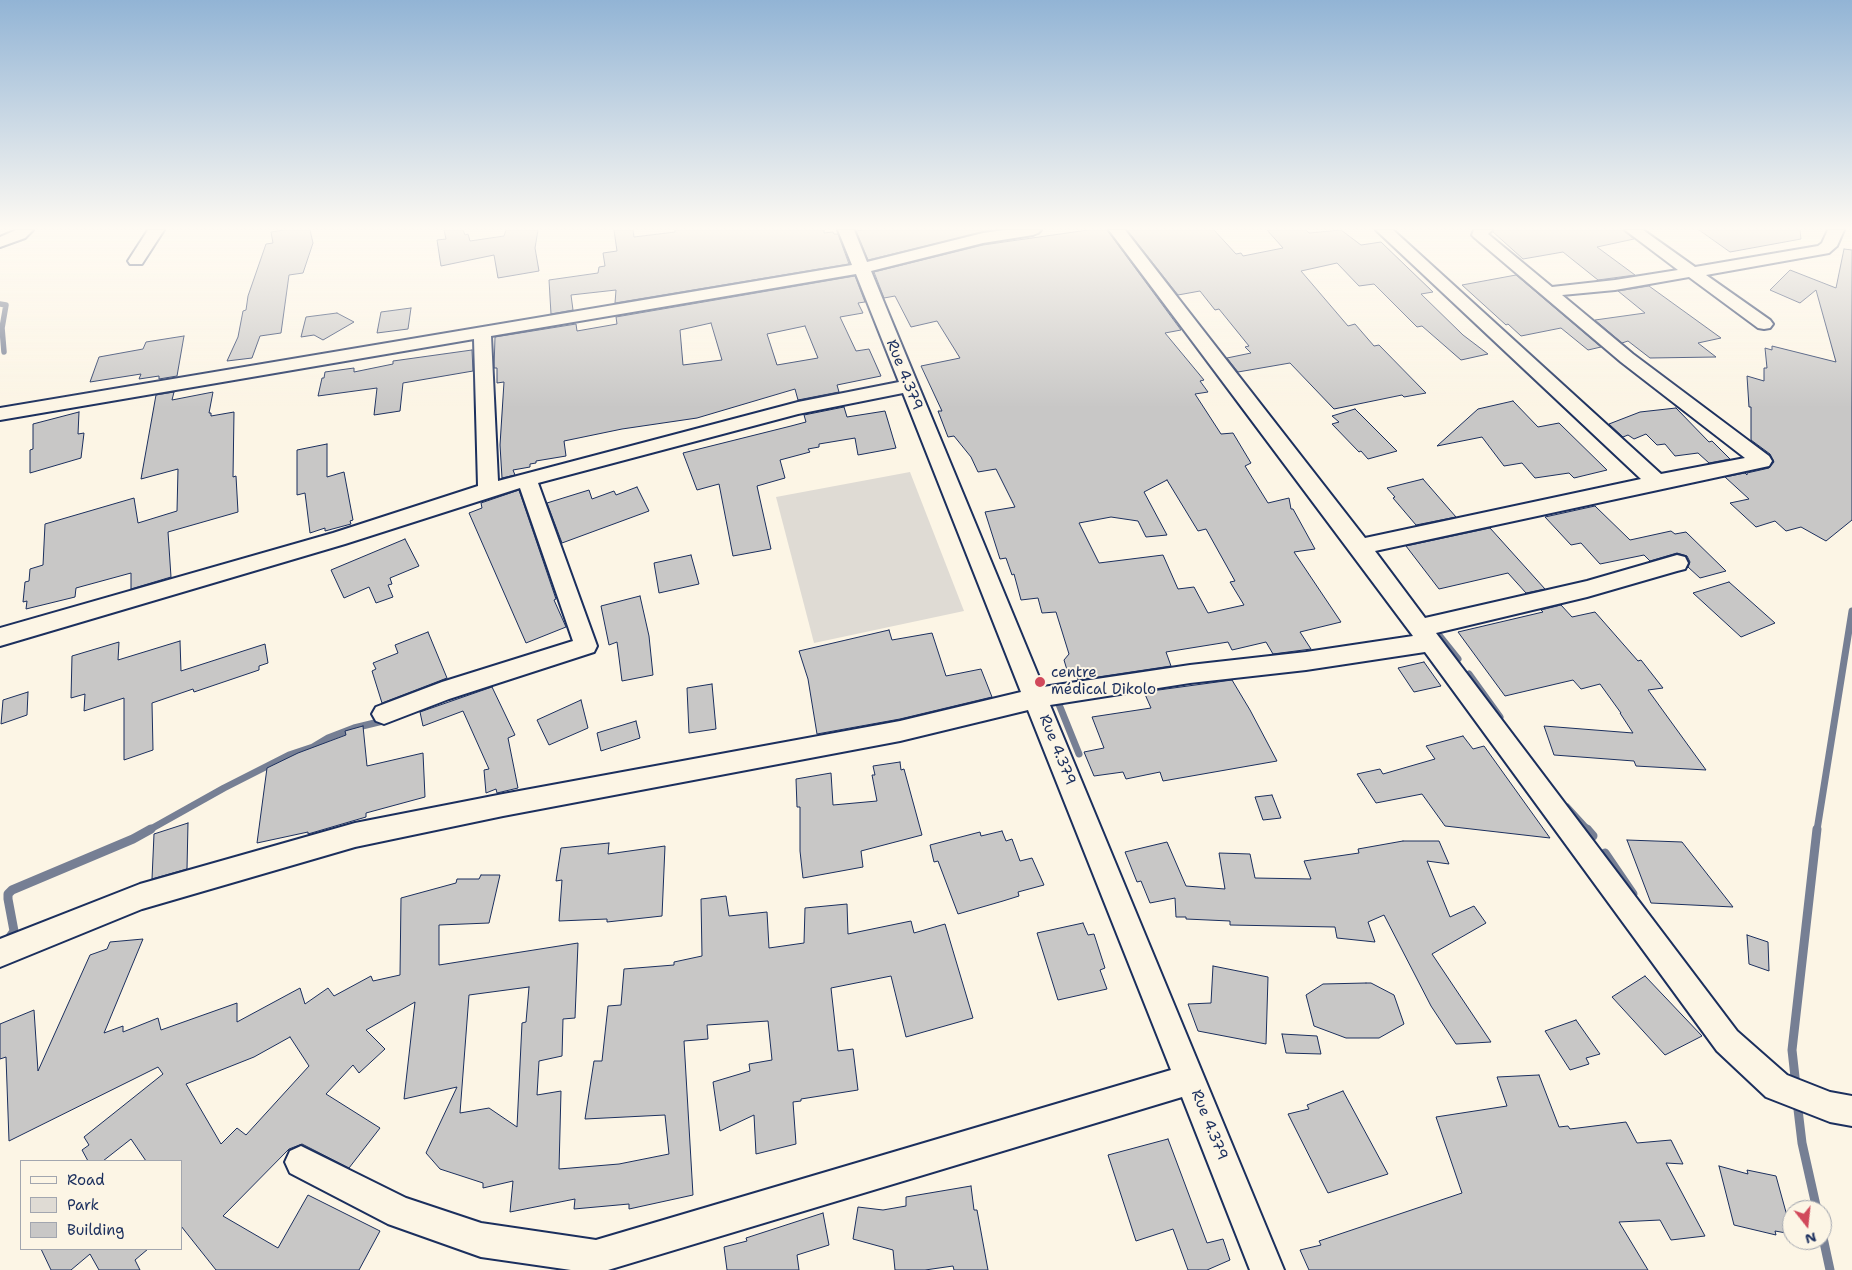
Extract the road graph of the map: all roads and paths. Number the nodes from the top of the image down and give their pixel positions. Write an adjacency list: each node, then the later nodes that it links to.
1 (738, 289): 10 (street)
2 (870, 289): 11 (street, Rue 4.379)
3 (1162, 289): 16 (street)
4 (1448, 289): 14 (street)
5 (1545, 289): 8 (street)
6 (1574, 289): 8 (street)
7 (1716, 289): 9 (street)
8 (1548, 292): 14 (street)
9 (1764, 324)
10 (482, 333): 12 (street); 15 (street)
11 (908, 386): 13 (street); 20 (street, Rue 4.379)
12 (0, 414)
13 (527, 480): 15 (street); 21 (street)
14 (1657, 482): 16 (street)
15 (488, 490): 19 (street)
16 (1360, 547): 18 (street)
17 (1676, 563): 18 (street)
18 (1425, 635): 20 (street); 24 (street)
19 (0, 637)
20 (1036, 698): 22 (street); 23 (street, Rue 4.379)
21 (384, 714)
22 (0, 953)
23 (1190, 1079): 25 (street); 26 (street, Rue 4.379)
24 (1841, 1109)
25 (301, 1162)
26 (1267, 1270)

